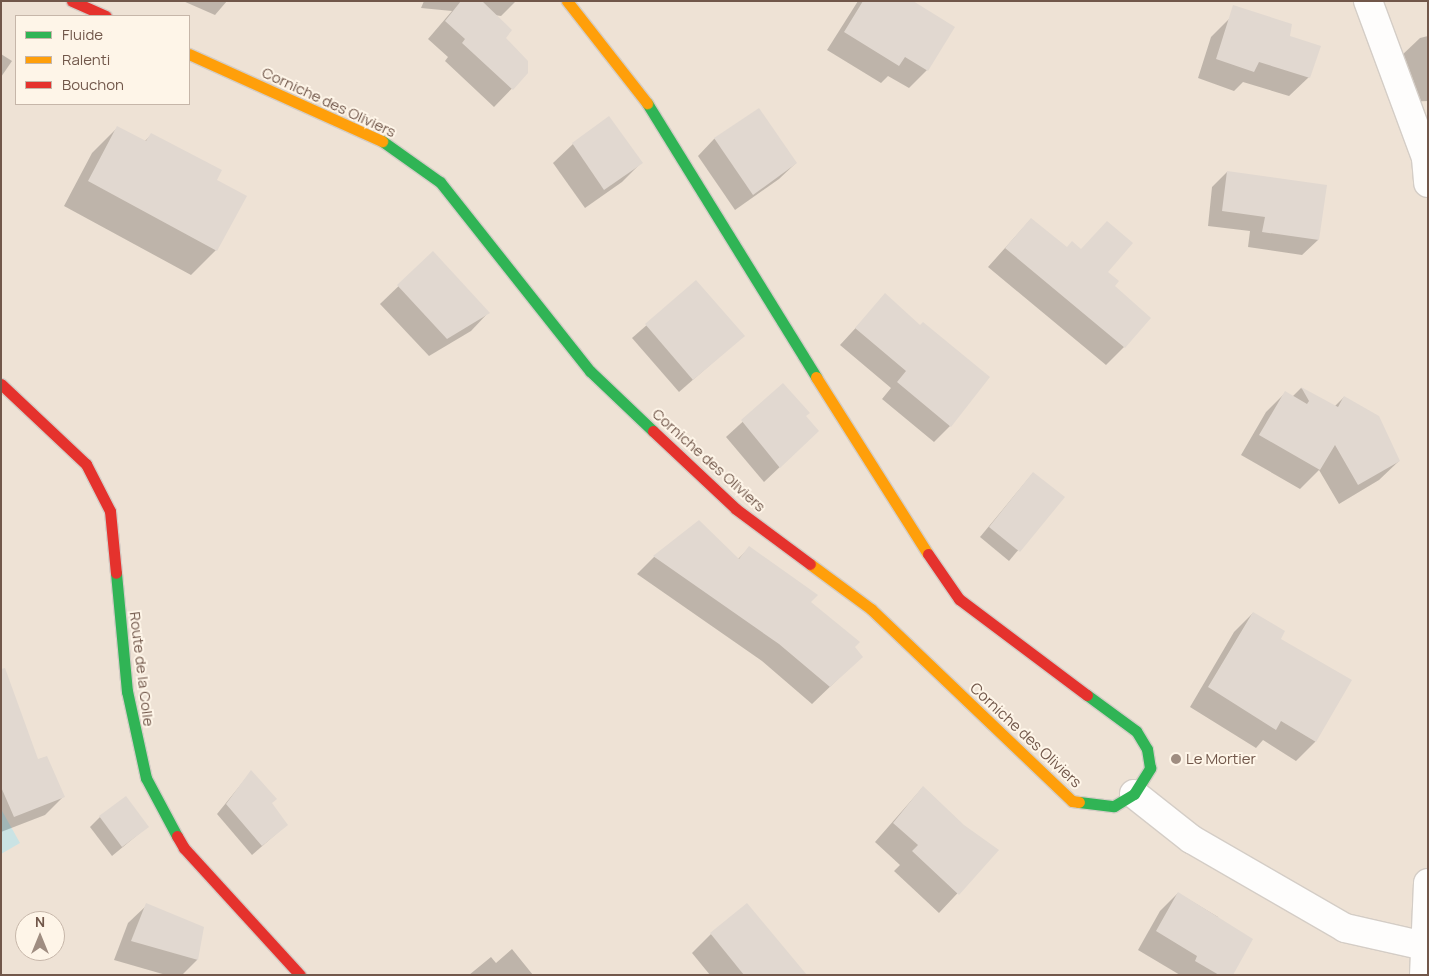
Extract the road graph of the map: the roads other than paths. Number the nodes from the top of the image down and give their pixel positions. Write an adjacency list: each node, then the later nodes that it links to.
1 (72, 1): 4 (street)
2 (567, 1): 8 (street, Corniche des Oliviers)
3 (1368, 1): 6 (street)
4 (104, 15)
5 (190, 54): 8 (street, Corniche des Oliviers)
6 (1428, 183)
7 (1, 384): 11 (street, Route de la Colle)
8 (1134, 794): 10 (street)
9 (1428, 883): 10 (street)
10 (1424, 946): 12 (street)
11 (300, 975)
12 (1424, 975)

